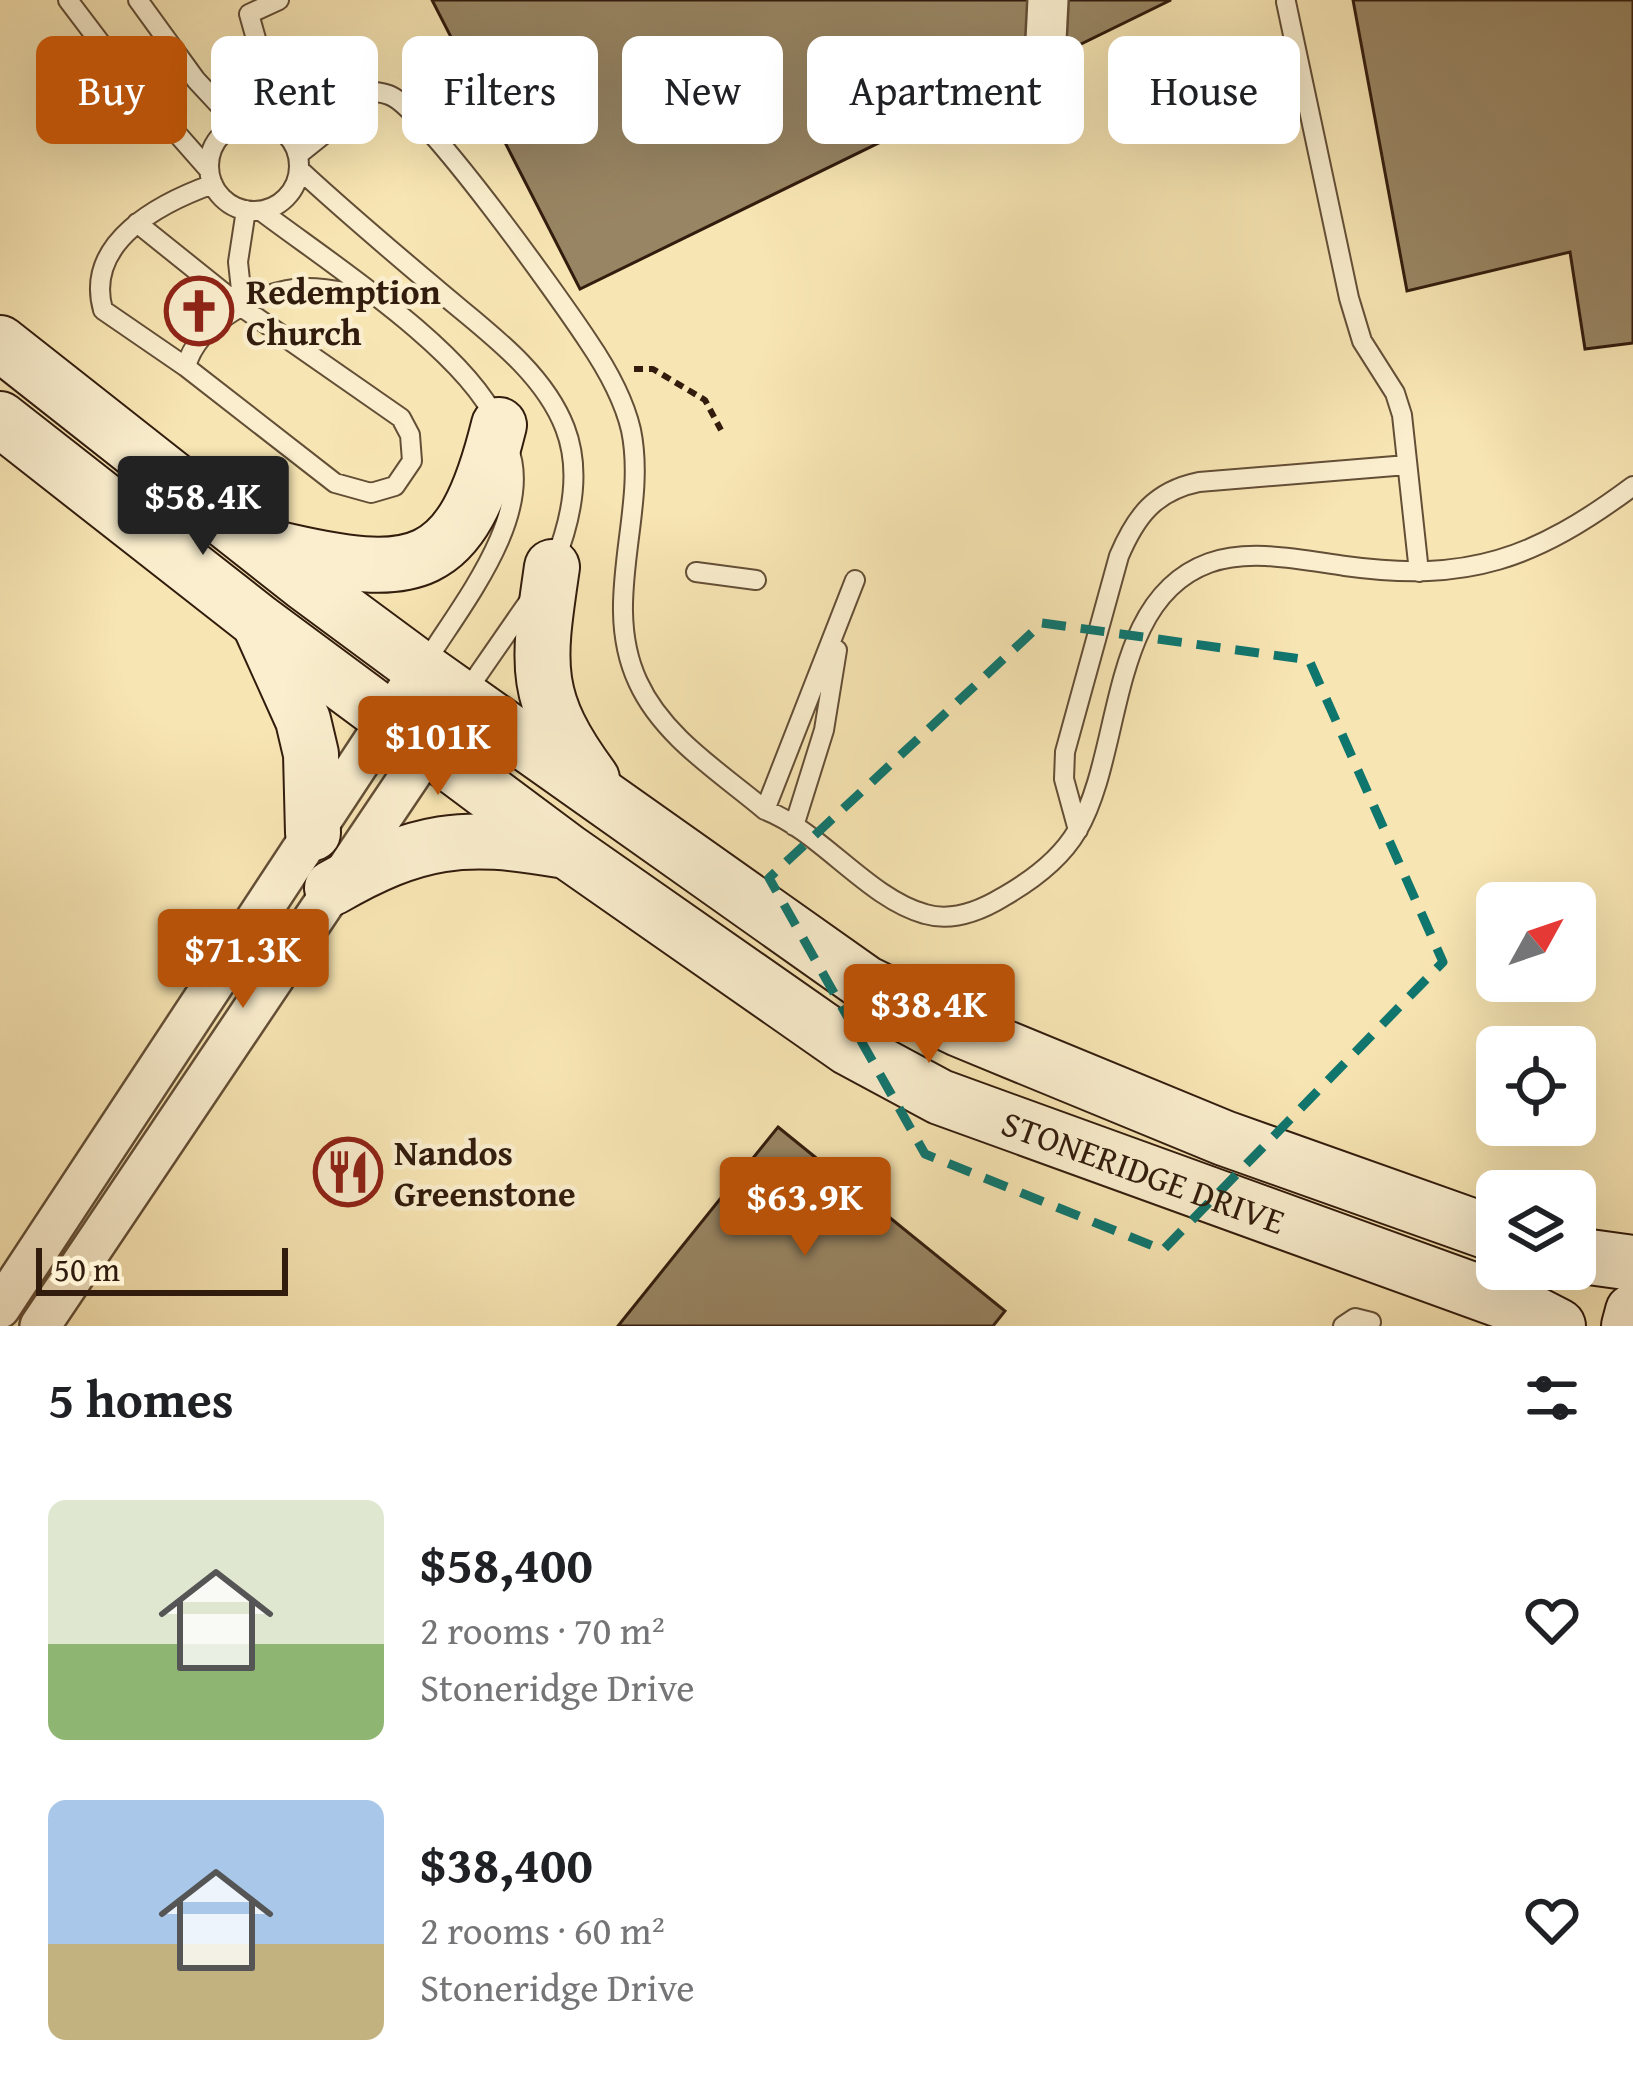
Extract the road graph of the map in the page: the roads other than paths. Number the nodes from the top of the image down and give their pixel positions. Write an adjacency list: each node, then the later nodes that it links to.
1 (68, 0): 14 (lane)
2 (138, 0): 8 (lane)
3 (279, 0): 6 (lane)
4 (1048, 0): 7 (street)
5 (1286, 2): 23 (lane)
6 (255, 36)
7 (1046, 36)
8 (211, 91)
9 (378, 92): 36 (lane)
10 (216, 144): 14 (lane)
11 (289, 144): 13 (lane)
12 (317, 144): 13 (lane)
13 (299, 162): 15 (lane); 26 (lane)
14 (211, 177): 15 (lane); 16 (lane)
15 (254, 211): 17 (lane); 18 (lane)
16 (137, 223): 18 (lane); 20 (lane)
17 (375, 297): 18 (lane); 22 (lane)
18 (243, 308): 20 (lane); 20 (lane)
19 (0, 343): 25 (street, STONERIDGE DRIVE)
20 (186, 367)
21 (0, 419): 31 (street, STONERIDGE DRIVE)
22 (499, 425): 25 (street); 33 (lane)
23 (1407, 465): 28 (lane); 38 (lane)
24 (1633, 486): 28 (lane)
25 (260, 545): 33 (street, STONERIDGE DRIVE)
26 (553, 567): 33 (lane); 35 (street)
27 (696, 572): 29 (lane)
28 (1419, 572): 38 (lane)
29 (756, 580)
30 (855, 580): 32 (lane)
31 (259, 622): 34 (street, STONERIDGE DRIVE); 39 (street)
32 (842, 622): 36 (lane); 37 (lane)
33 (442, 684): 34 (street); 35 (street, STONERIDGE DRIVE)
34 (409, 734): 39 (street); 40 (street, STONERIDGE DRIVE); 41 (street)
35 (609, 802): 42 (street, STONERIDGE DRIVE)
36 (765, 810): 37 (lane)
37 (794, 826): 38 (lane)
38 (1078, 830)
39 (313, 833): 45 (street)
40 (567, 851): 41 (street); 50 (street, STONERIDGE DRIVE)
41 (332, 888): 48 (street)
42 (1476, 1228)
43 (1596, 1258): 44 (street)
44 (1633, 1263)
45 (0, 1308)
46 (1633, 1311): 51 (street)
47 (1371, 1322): 49 (lane)
48 (40, 1326)
49 (1342, 1326)
50 (1558, 1326)
51 (1629, 1326)

